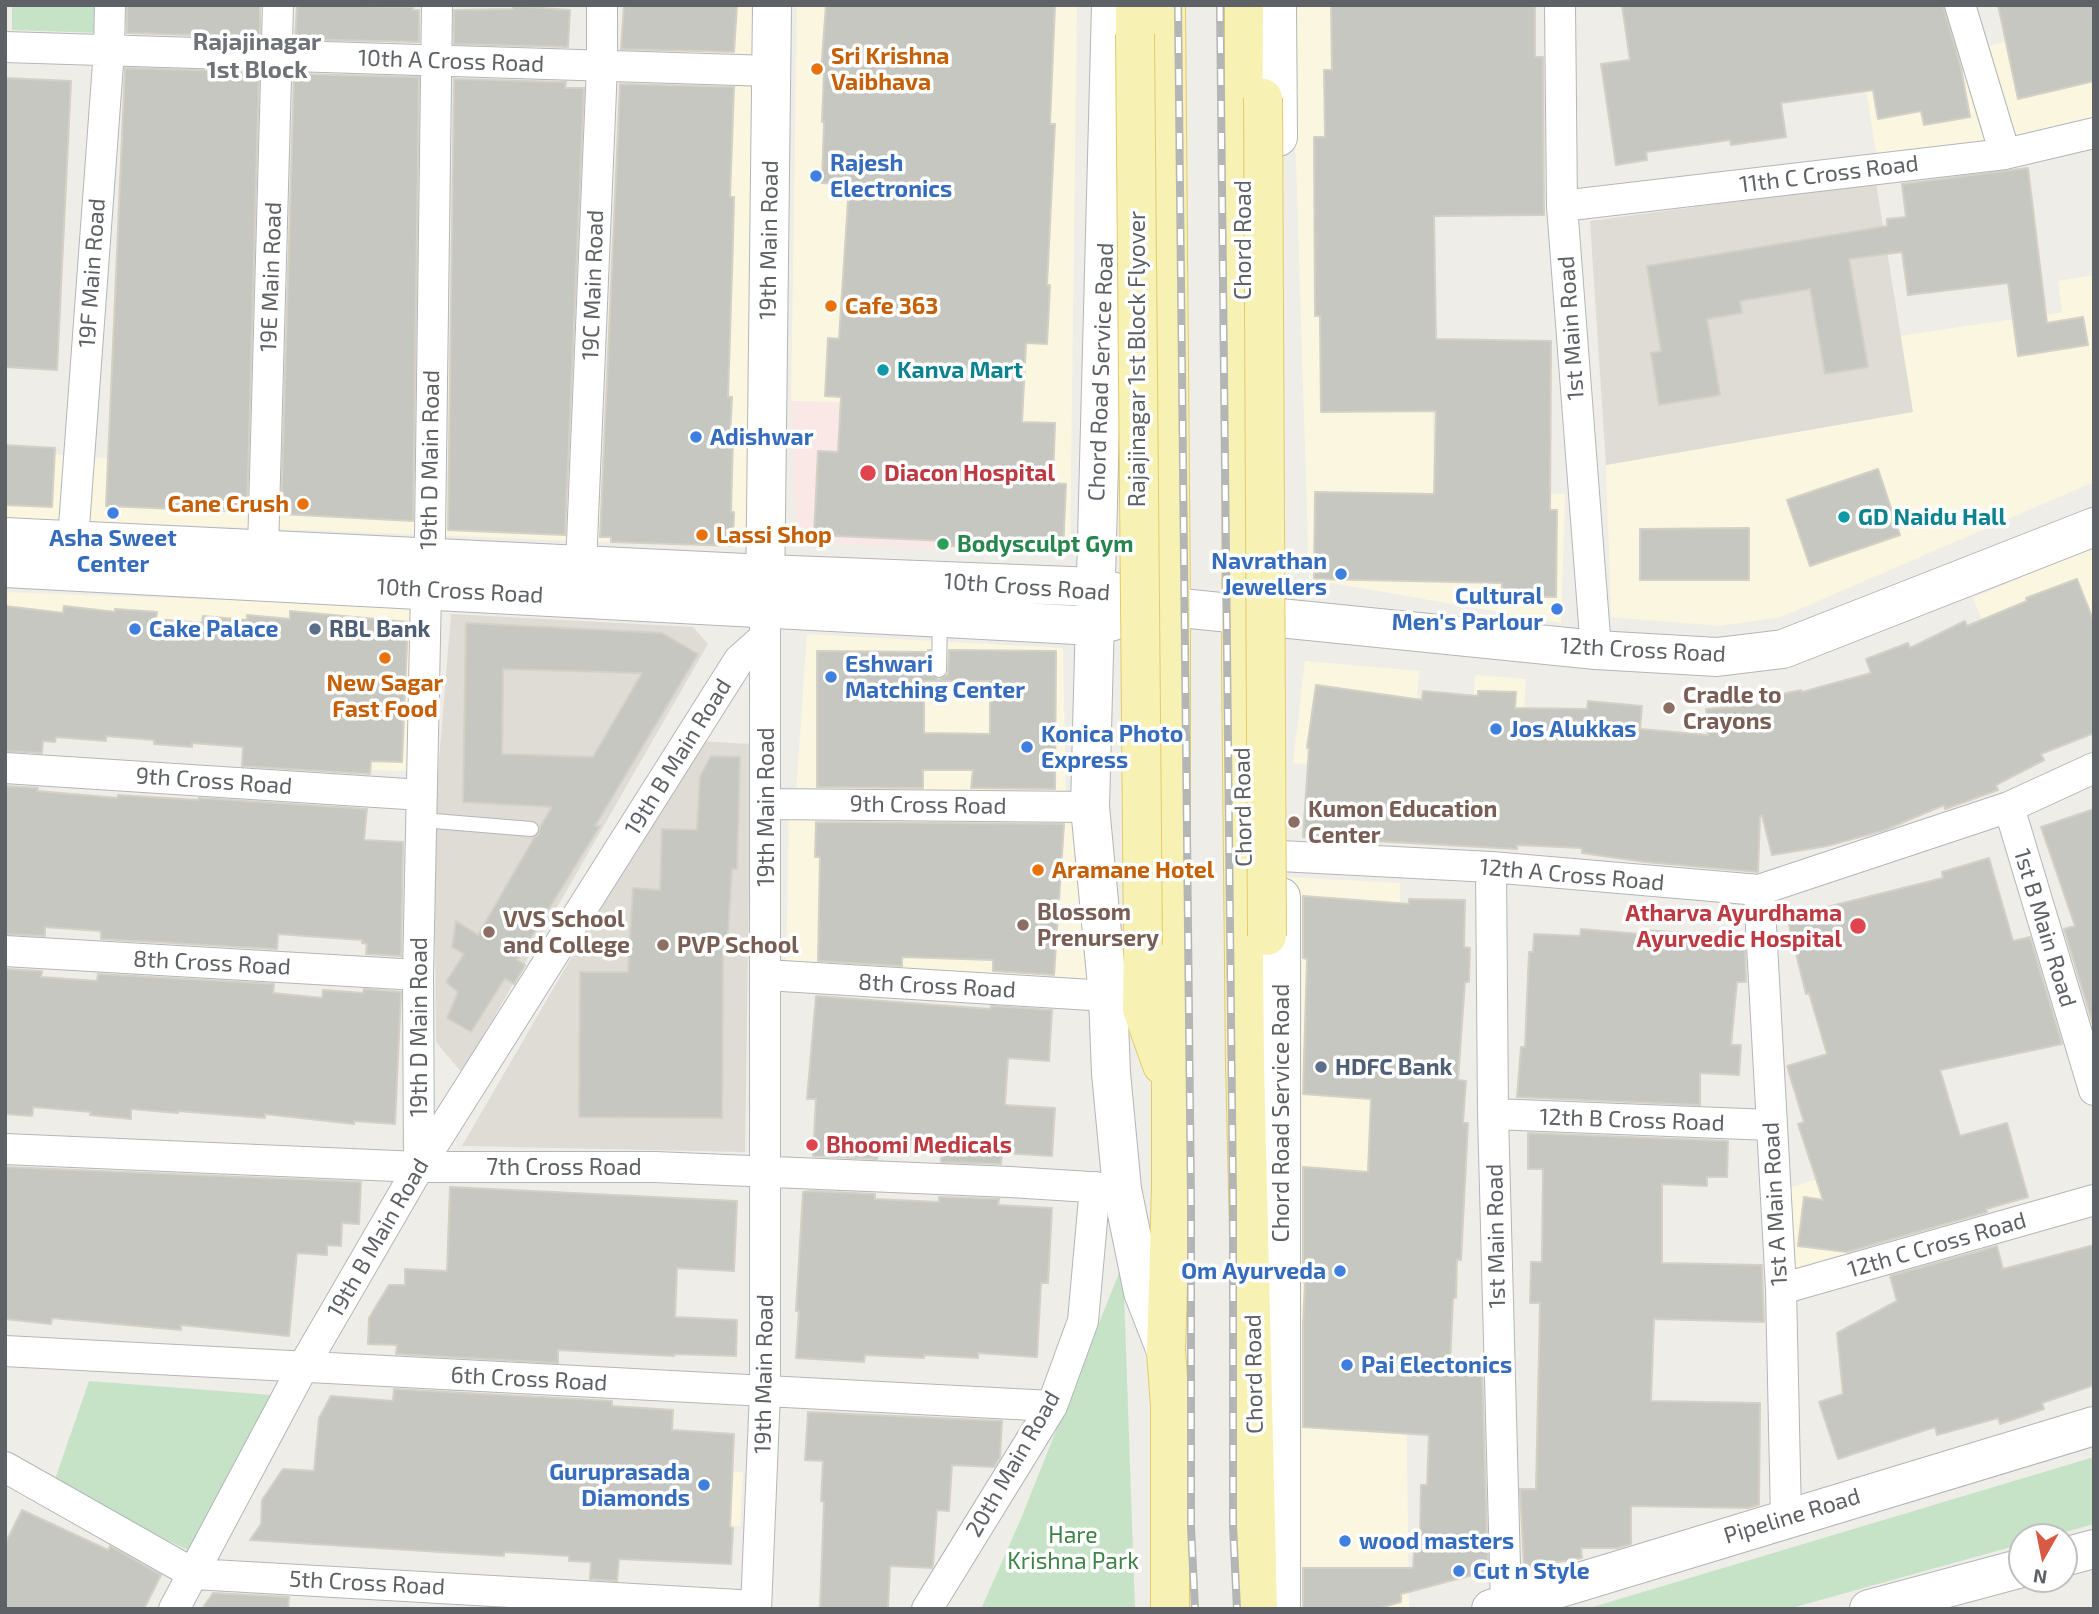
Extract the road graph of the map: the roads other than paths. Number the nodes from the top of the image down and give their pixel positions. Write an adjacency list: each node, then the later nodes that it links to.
1 (110, 5): 14 (street, 19F Main Road)
2 (278, 5): 15 (street, 19E Main Road)
3 (438, 5): 16 (street, 19th D Main Road)
4 (602, 5): 17 (street, 19C Main Road)
5 (772, 5): 18 (street, 19th Main Road)
6 (1166, 5): 31 (main road)
7 (1244, 5): 32 (main road, Chord Road)
8 (1262, 5): 52 (main road, bridge)
9 (1277, 5): 34 (street, Chord Road Service Road)
10 (1560, 5): 21 (street, 1st Main Road)
11 (1960, 5): 20 (street)
12 (1127, 15): 29 (street, Chord Road Service Road); 53 (main road, Rajajinagar 1st Block Flyover, bridge)
13 (5, 47): 14 (street, 10th A Cross Road)
14 (109, 50): 15 (street, 10th A Cross Road); 24 (street, 19F Main Road)
15 (277, 55): 16 (street, 10th A Cross Road); 25 (street, 19E Main Road)
16 (437, 60): 17 (street, 10th A Cross Road); 28 (street, 19th D Main Road)
17 (602, 66): 18 (street, 10th A Cross Road); 26 (street, 19C Main Road)
18 (771, 71): 30 (street, 19th Main Road)
19 (2094, 133): 20 (street, 11th C Cross Road)
20 (2005, 154): 21 (street, 11th C Cross Road)
21 (1562, 206): 36 (street, 1st Main Road)
22 (2094, 527): 36 (street, 12th Cross Road)
23 (5, 537): 24 (street, 10th Cross Road)
24 (73, 540): 25 (street, 10th Cross Road)
25 (263, 549): 28 (street, 10th Cross Road)
26 (582, 565): 28 (street, 10th Cross Road); 30 (street, 10th Cross Road)
27 (5, 568): 28 (street, 10th Cross Road)
28 (427, 573): 30 (street, 10th Cross Road); 41 (street, 19th D Main Road)
29 (1096, 587): 30 (street, 10th Cross Road); 31 (street, 10th Cross Road); 35 (street, Chord Road Service Road)
30 (765, 606): 33 (street, 10th Cross Road); 40 (street, 19th Main Road); 58 (street, 19th B Main Road)
31 (1171, 607): 32 (street, 12th Cross Road); 35 (street, 10th Cross Road); 53 (main road)
32 (1241, 614): 34 (street, 12th Cross Road); 52 (main road, Chord Road)
33 (940, 617): 35 (street, 10th Cross Road); 37 (lane)
34 (1281, 618): 36 (street, 12th Cross Road); 45 (street, Chord Road Service Road)
35 (1095, 626): 42 (street, Chord Road Service Road)
36 (1596, 650)
37 (939, 670)
38 (5, 768): 41 (street, 9th Cross Road)
39 (2094, 768): 43 (street, 12th A Cross Road)
40 (765, 804): 42 (street, 9th Cross Road); 50 (street, 19th Main Road)
41 (422, 807): 44 (lane); 49 (street, 19th D Main Road)
42 (1090, 807): 51 (street, Chord Road Service Road)
43 (2009, 807): 47 (street, 12th A Cross Road); 54 (street, 1st B Main Road)
44 (531, 829)
45 (1280, 856): 46 (street, 12th A Cross Road); 80 (street, Chord Road Service Road)
46 (1491, 867): 47 (street, 12th A Cross Road); 55 (street, 1st Main Road)
47 (1759, 890): 56 (street, 1st A Main Road)
48 (5, 951): 49 (street, 8th Cross Road)
49 (418, 975): 58 (street, 19th D Main Road)
50 (766, 975): 51 (street, 8th Cross Road); 59 (street, 19th Main Road)
51 (1108, 996): 60 (street, Chord Road Service Road)
52 (1245, 1065): 79 (main road, Chord Road)
53 (1171, 1086): 64 (main road)
54 (2094, 1090)
55 (1493, 1114): 56 (street, 12th B Cross Road); 74 (street, 1st Main Road)
56 (1771, 1125): 62 (street, 1st A Main Road)
57 (5, 1149): 58 (street, 7th Cross Road)
58 (419, 1167): 59 (street, 7th Cross Road); 65 (street, 19th B Main Road)
59 (766, 1172): 60 (street, 7th Cross Road); 66 (street, 19th Main Road)
60 (1109, 1188): 64 (street); 67 (street, 20th Main Road)
61 (2094, 1200): 62 (street, 12th C Cross Road)
62 (1781, 1289): 70 (street, 1st A Main Road)
63 (5, 1351): 65 (street, 6th Cross Road)
64 (1166, 1351): 78 (main road)
65 (303, 1367): 66 (street, 6th Cross Road); 71 (street, 19th B Main Road)
66 (765, 1392): 67 (street, 6th Cross Road); 75 (street, 19th Main Road)
67 (1052, 1406): 77 (street, 20th Main Road)
68 (2094, 1426): 70 (street, Pipeline Road)
69 (5, 1467): 71 (street, 5th Cross Road)
70 (1786, 1518): 74 (street, Pipeline Road)
71 (194, 1574): 75 (street, 5th Cross Road); 76 (street, 19th B Main Road)
72 (2008, 1574): 73 (street)
73 (1960, 1596): 81 (street)
74 (1498, 1606)
75 (756, 1607)
76 (174, 1609)
77 (927, 1609)
78 (1170, 1609)
79 (1258, 1609)
80 (1281, 1609)
81 (1869, 1609)

